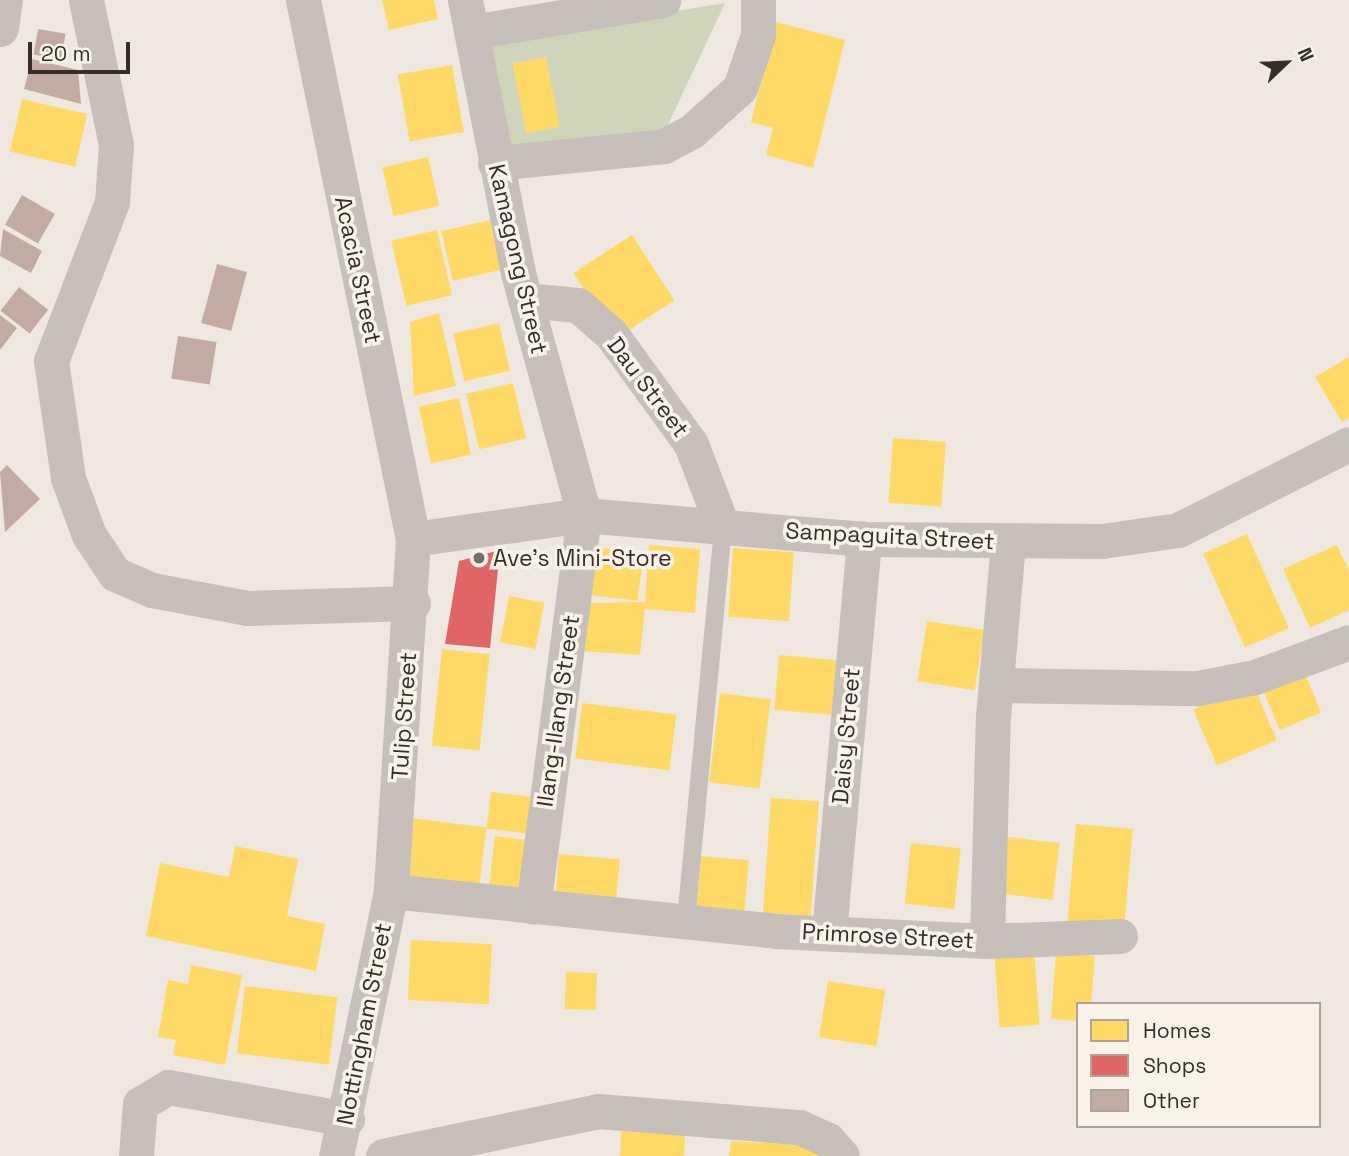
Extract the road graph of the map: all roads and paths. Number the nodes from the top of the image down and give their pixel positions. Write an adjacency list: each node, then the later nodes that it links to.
1 (4, 0): 8 (street)
2 (86, 0): 17 (street)
3 (303, 0): 14 (street, Acacia Street)
4 (663, 0): 6 (street)
5 (758, 0): 9 (street)
6 (626, 4): 7 (street)
7 (468, 16): 9 (street, Kamagong Street)
8 (0, 28)
9 (495, 163): 10 (street, Kamagong Street)
10 (525, 300): 12 (street, Kamagong Street); 13 (street, Dau Street)
11 (1349, 444): 16 (street, Sampaguita Street)
12 (584, 515): 13 (street, Sampaguita Street); 14 (street, Sampaguita Street); 21 (street, Ilang-Ilang Street)
13 (723, 528): 15 (street, Sampaguita Street); 22 (lane)
14 (413, 539): 17 (street, Tulip Street)
15 (864, 539): 16 (street, Sampaguita Street); 23 (street, Daisy Street)
16 (1008, 541): 19 (street, Primrose Street)
17 (413, 603): 20 (street, Tulip Street)
18 (1349, 642): 19 (street)
19 (998, 685): 25 (street, Primrose Street)
20 (391, 891): 21 (street, Primrose Street); 26 (street, Nottingham Street)
21 (533, 907): 22 (street, Primrose Street)
22 (686, 920): 23 (street, Primrose Street)
23 (829, 933): 25 (street, Primrose Street)
24 (1120, 936): 25 (street)
25 (987, 941)
26 (347, 1119): 27 (street); 28 (street, Nottingham Street)
27 (136, 1156)
28 (336, 1156)
29 (383, 1156): 30 (street)
30 (842, 1156)

